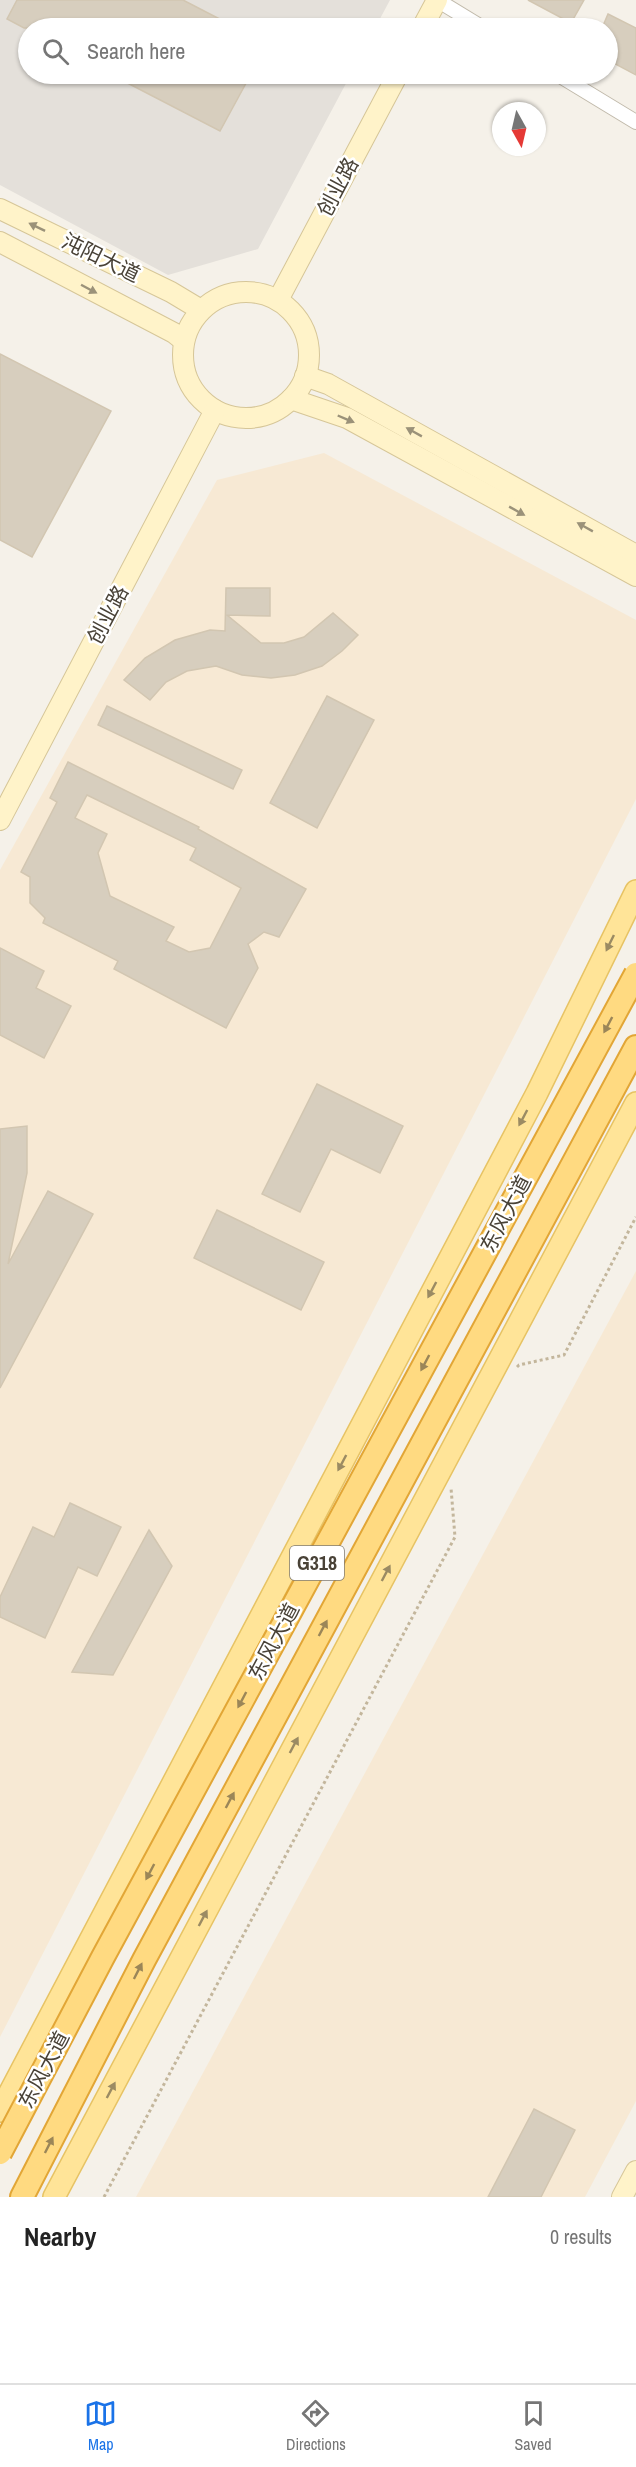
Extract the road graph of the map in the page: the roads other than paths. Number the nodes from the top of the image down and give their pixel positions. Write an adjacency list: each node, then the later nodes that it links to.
1 (437, 0): 2 (main road); 3 (street)
2 (427, 18)
3 (467, 18)
4 (393, 84): 9 (main road, 创业路)
5 (573, 84): 6 (street)
6 (636, 122)
7 (0, 209): 10 (main road, 沌阳大道, one-way to 7)
8 (0, 242): 11 (main road, 沌阳大道, one-way to 11)
9 (278, 300): 10 (main road); 12 (main road)
10 (201, 310): 11 (main road)
11 (184, 342): 14 (main road)
12 (306, 376): 13 (main road); 15 (main road, one-way to 12)
13 (291, 399): 14 (main road); 16 (main road, one-way to 16)
14 (215, 410): 17 (main road, 创业路)
15 (636, 555)
16 (636, 576)
17 (0, 820)
18 (636, 891): 22 (main road, one-way to 22)
19 (636, 974): 23 (highway, 东风大道 / G318, one-way to 23, bridge)
20 (636, 1047): 25 (highway, 东风大道 / G318, one-way to 20)
21 (636, 1103): 26 (main road, one-way to 21)
22 (0, 2111)
23 (0, 2152)
24 (636, 2171): 27 (main road)
25 (22, 2197)
26 (54, 2197)
27 (622, 2197)

